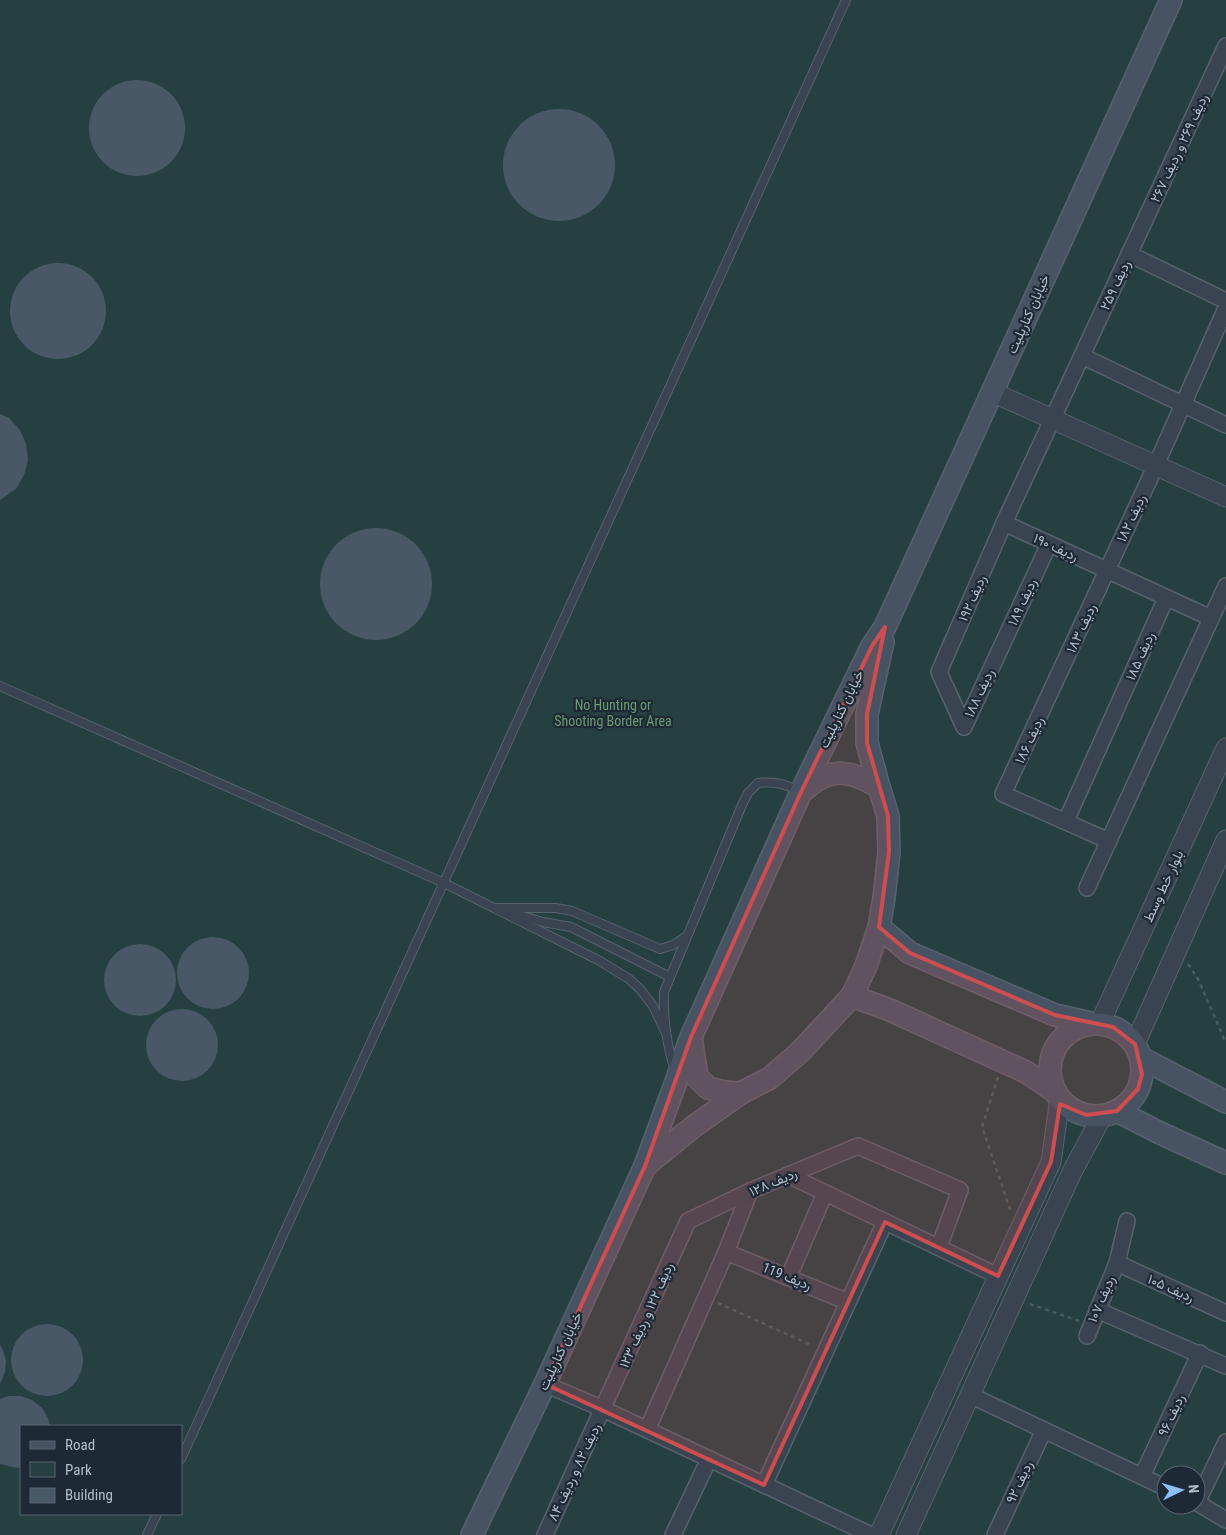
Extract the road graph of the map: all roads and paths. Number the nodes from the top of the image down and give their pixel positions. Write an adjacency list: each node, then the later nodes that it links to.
1 (846, 0): 32 (lane)
2 (1171, 0): 9 (main road, خیابان کنارپلیت)
3 (1226, 46): 4 (street, ردیف ۲۶۹ و ردیف ۲۶۷)
4 (1148, 213): 5 (street, ردیف ۲۵۹)
5 (1130, 254): 6 (street); 8 (street, ردیف ۲۵۹)
6 (1226, 301)
7 (1226, 308): 10 (street, ردیف ۱۸۲)
8 (1082, 356): 10 (street); 11 (street, ردیف ۲۵۹)
9 (992, 392): 11 (street); 21 (main road, خیابان کنارپلیت)
10 (1183, 404): 12 (street); 13 (street, ردیف ۱۸۲)
11 (1053, 419): 13 (street); 15 (street, ردیف ۱۹۲)
12 (1226, 425)
13 (1156, 465): 14 (street); 17 (street, ردیف ۱۸۲)
14 (1226, 497)
15 (1004, 523): 16 (street, ردیف ۱۹۰); 25 (street, ردیف ۱۹۲)
16 (1049, 544): 17 (street, ردیف ۱۹۰); 22 (street, ردیف ۱۸۹)
17 (1107, 571): 19 (street, ردیف ۱۹۰); 23 (street, ردیف ۱۸۳)
18 (1226, 586): 20 (street)
19 (1166, 598): 20 (street, ردیف ۱۹۰); 29 (street, ردیف ۱۸۵)
20 (1211, 618): 30 (street)
21 (885, 627): 27 (main road, خیابان کنارپلیت); 28 (main road, خیابان کنارپلیت)
22 (994, 660): 25 (street, ردیف ۱۸۸)
23 (1054, 685): 29 (street, ردیف ۱۸۶)
24 (0, 686): 32 (lane)
25 (964, 727)
26 (1226, 748): 40 (street, بلوار خط وسط)
27 (879, 787): 28 (main road); 35 (main road, خیابان کنارپلیت)
28 (801, 792): 36 (lane); 42 (main road, خیابان کنارپلیت)
29 (1066, 821): 30 (street)
30 (1109, 840): 33 (street)
31 (1226, 840): 37 (street)
32 (444, 883): 34 (lane); 80 (lane)
33 (1087, 888)
34 (493, 908): 36 (lane); 38 (lane); 41 (lane)
35 (879, 927): 39 (main road, خیابان کنارپلیت); 40 (main road)
36 (688, 936): 38 (lane)
37 (1178, 948): 43 (path); 44 (street)
38 (670, 977): 41 (lane)
39 (852, 996): 45 (main road); 47 (main road, خیابان کنارپلیت)
40 (1096, 1024): 44 (main road); 48 (main road)
41 (666, 1033): 46 (lane)
42 (691, 1037): 46 (main road, خیابان کنارپلیت); 47 (main road)
43 (1226, 1043)
44 (1138, 1051): 49 (main road); 50 (main road)
45 (1004, 1061): 48 (main road); 59 (path)
46 (678, 1079): 52 (main road, خیابان کنارپلیت)
47 (741, 1093): 52 (main road, خیابان کنارپلیت)
48 (1058, 1095): 50 (main road); 59 (street)
49 (1226, 1102)
50 (1109, 1113): 51 (main road); 66 (street)
51 (1226, 1163)
52 (645, 1166): 74 (main road, خیابان کنارپلیت)
53 (788, 1175): 54 (street, ردیف ۱۲۸); 55 (street); 60 (street, ردیف ۱۲۸)
54 (750, 1192): 56 (street, ردیف ۱۲۸); 61 (street)
55 (824, 1193): 58 (street); 63 (street)
56 (688, 1221): 76 (street, ردیف ۱۲۲ و ردیف ۱۲۳)
57 (1127, 1221): 62 (street, ردیف ۱۰۷)
58 (885, 1222): 60 (street); 67 (street)
59 (1018, 1233): 64 (street)
60 (939, 1247): 64 (street)
61 (726, 1252): 63 (street, ردیف 119); 65 (street)
62 (1117, 1263): 68 (street, ردیف ۱۰۷); 69 (street, ردیف ۱۰۵)
63 (789, 1276): 67 (street, ردیف 119)
64 (998, 1276): 94 (street)
65 (705, 1298): 71 (path); 77 (street)
66 (1014, 1298): 70 (path); 75 (street)
67 (848, 1302): 71 (street)
68 (1097, 1310): 70 (street, ردیف ۱۰۷); 72 (street)
69 (1226, 1313)
70 (1088, 1331)
71 (825, 1351): 85 (street)
72 (1200, 1353): 73 (street); 82 (street, ردیف ۹۶)
73 (1226, 1366)
74 (544, 1384): 76 (street); 90 (main road, خیابان کنارپلیت)
75 (970, 1395): 78 (street); 95 (street)
76 (603, 1409): 77 (street); 91 (street, ردیف ۸۲ و ردیف ۸۴)
77 (647, 1430): 81 (street)
78 (1044, 1430): 82 (street); 96 (street, ردیف ۹۲)
79 (1226, 1442): 84 (street)
80 (182, 1458)
81 (709, 1459): 85 (street); 92 (street)
82 (1142, 1476): 83 (street)
83 (1156, 1483)
84 (1206, 1484)
85 (764, 1485): 93 (street)
86 (1206, 1508): 88 (street)
87 (156, 1515): 89 (lane)
88 (1226, 1520)
89 (147, 1535)
90 (472, 1535)
91 (545, 1535)
92 (673, 1535)
93 (871, 1535)
94 (879, 1535)
95 (906, 1535)
96 (994, 1535)

